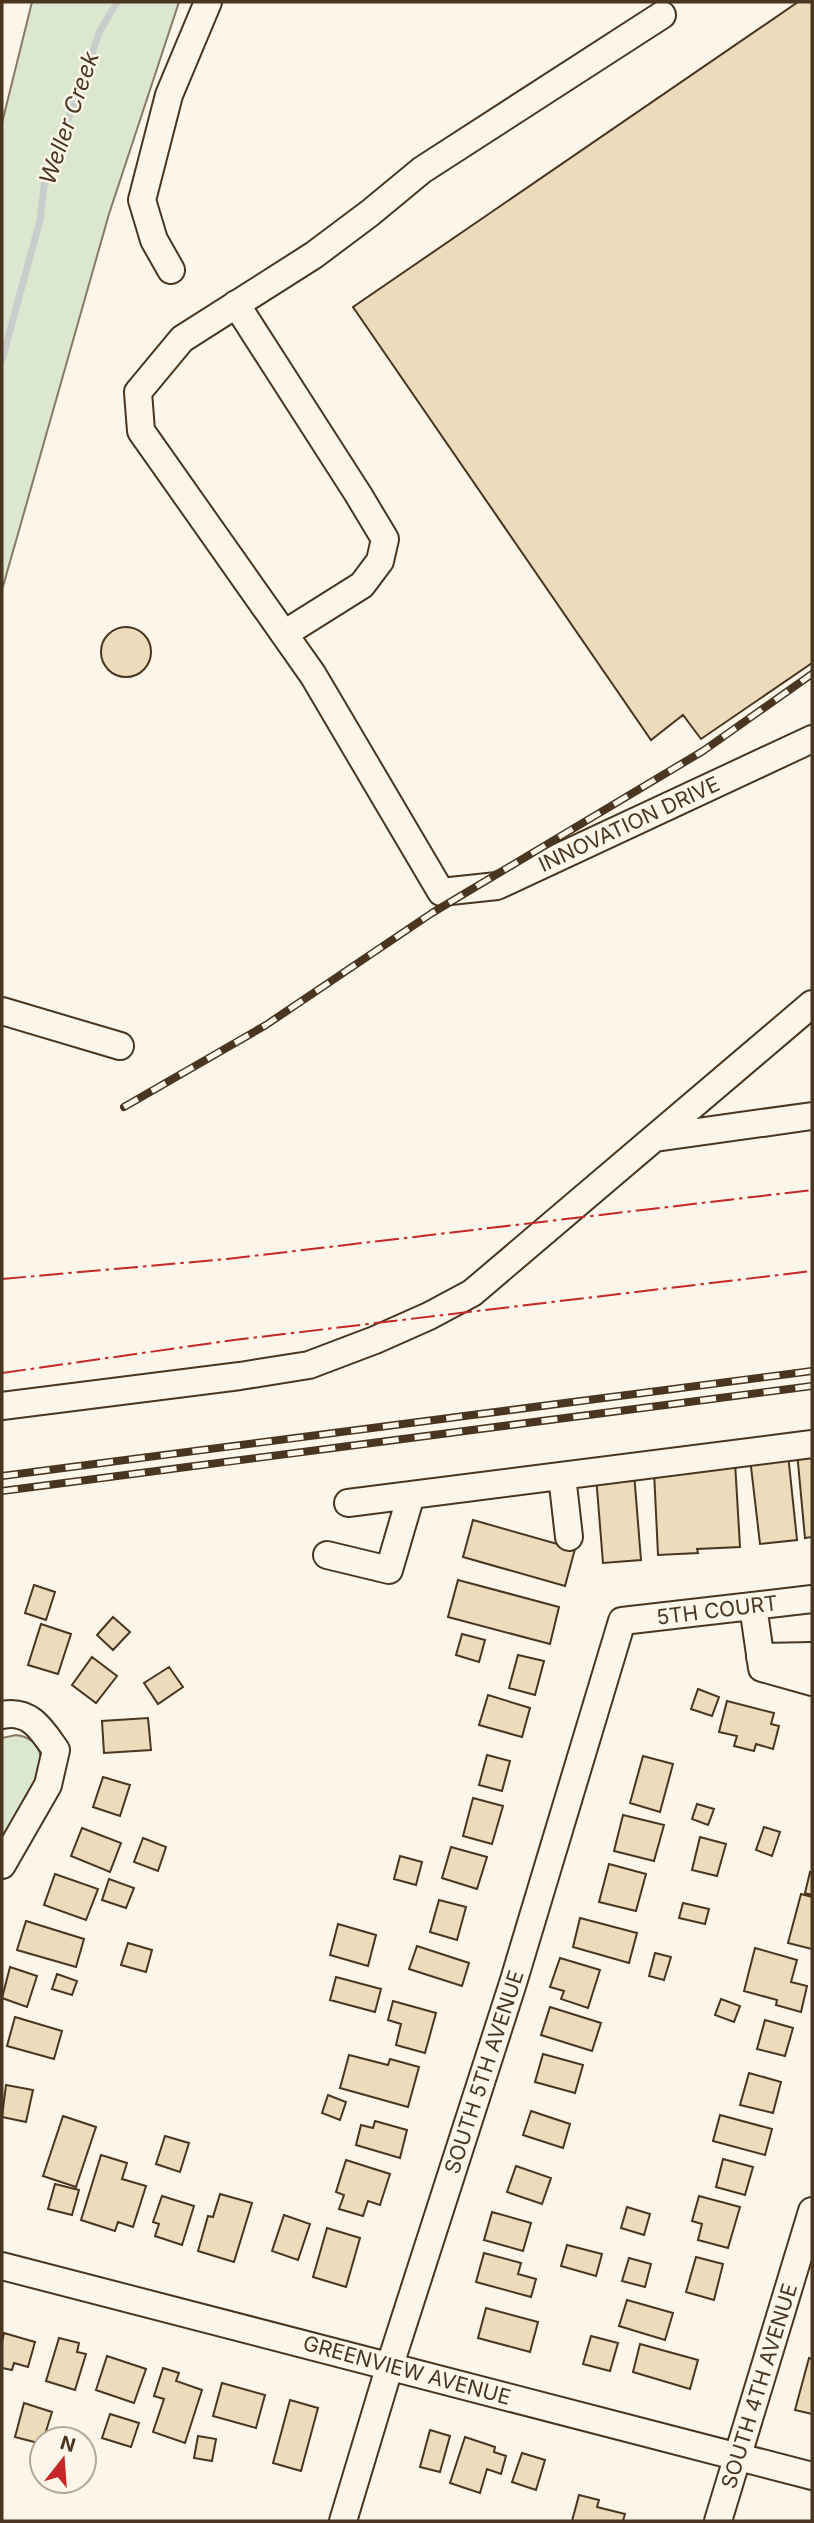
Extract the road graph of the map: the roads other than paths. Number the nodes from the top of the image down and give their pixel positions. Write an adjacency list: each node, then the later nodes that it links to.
1 (208, 2): 3 (street)
2 (672, 8): 4 (street)
3 (171, 270)
4 (236, 304): 5 (street); 5 (street)
5 (284, 634): 6 (street, INNOVATION DRIVE)
6 (812, 739)
7 (812, 1004): 11 (street)
8 (2, 1011): 9 (street)
9 (120, 1046)
10 (812, 1116): 11 (street)
11 (655, 1138): 12 (street)
12 (2, 1406)
13 (812, 1444): 14 (street)
14 (562, 1476): 15 (street); 17 (street)
15 (411, 1495): 16 (street); 18 (street)
16 (348, 1503)
17 (569, 1537)
18 (327, 1555)
19 (812, 1599): 20 (street, 5TH COURT)
20 (753, 1606): 21 (street, 5TH COURT); 23 (street)
21 (622, 1621): 29 (street, SOUTH 5TH AVENUE)
22 (812, 1656): 23 (street)
23 (760, 1657): 24 (street)
24 (812, 1682)
25 (2, 1715): 26 (street)
26 (2, 1865)
27 (812, 2211): 30 (street, SOUTH 4TH AVENUE)
28 (2, 2266): 29 (street, GREENVIEW AVENUE)
29 (390, 2365): 30 (street, GREENVIEW AVENUE); 32 (street, SOUTH 5TH AVENUE)
30 (738, 2456): 31 (street, GREENVIEW AVENUE); 33 (street, SOUTH 4TH AVENUE)
31 (812, 2476)
32 (343, 2521)
33 (718, 2521)

